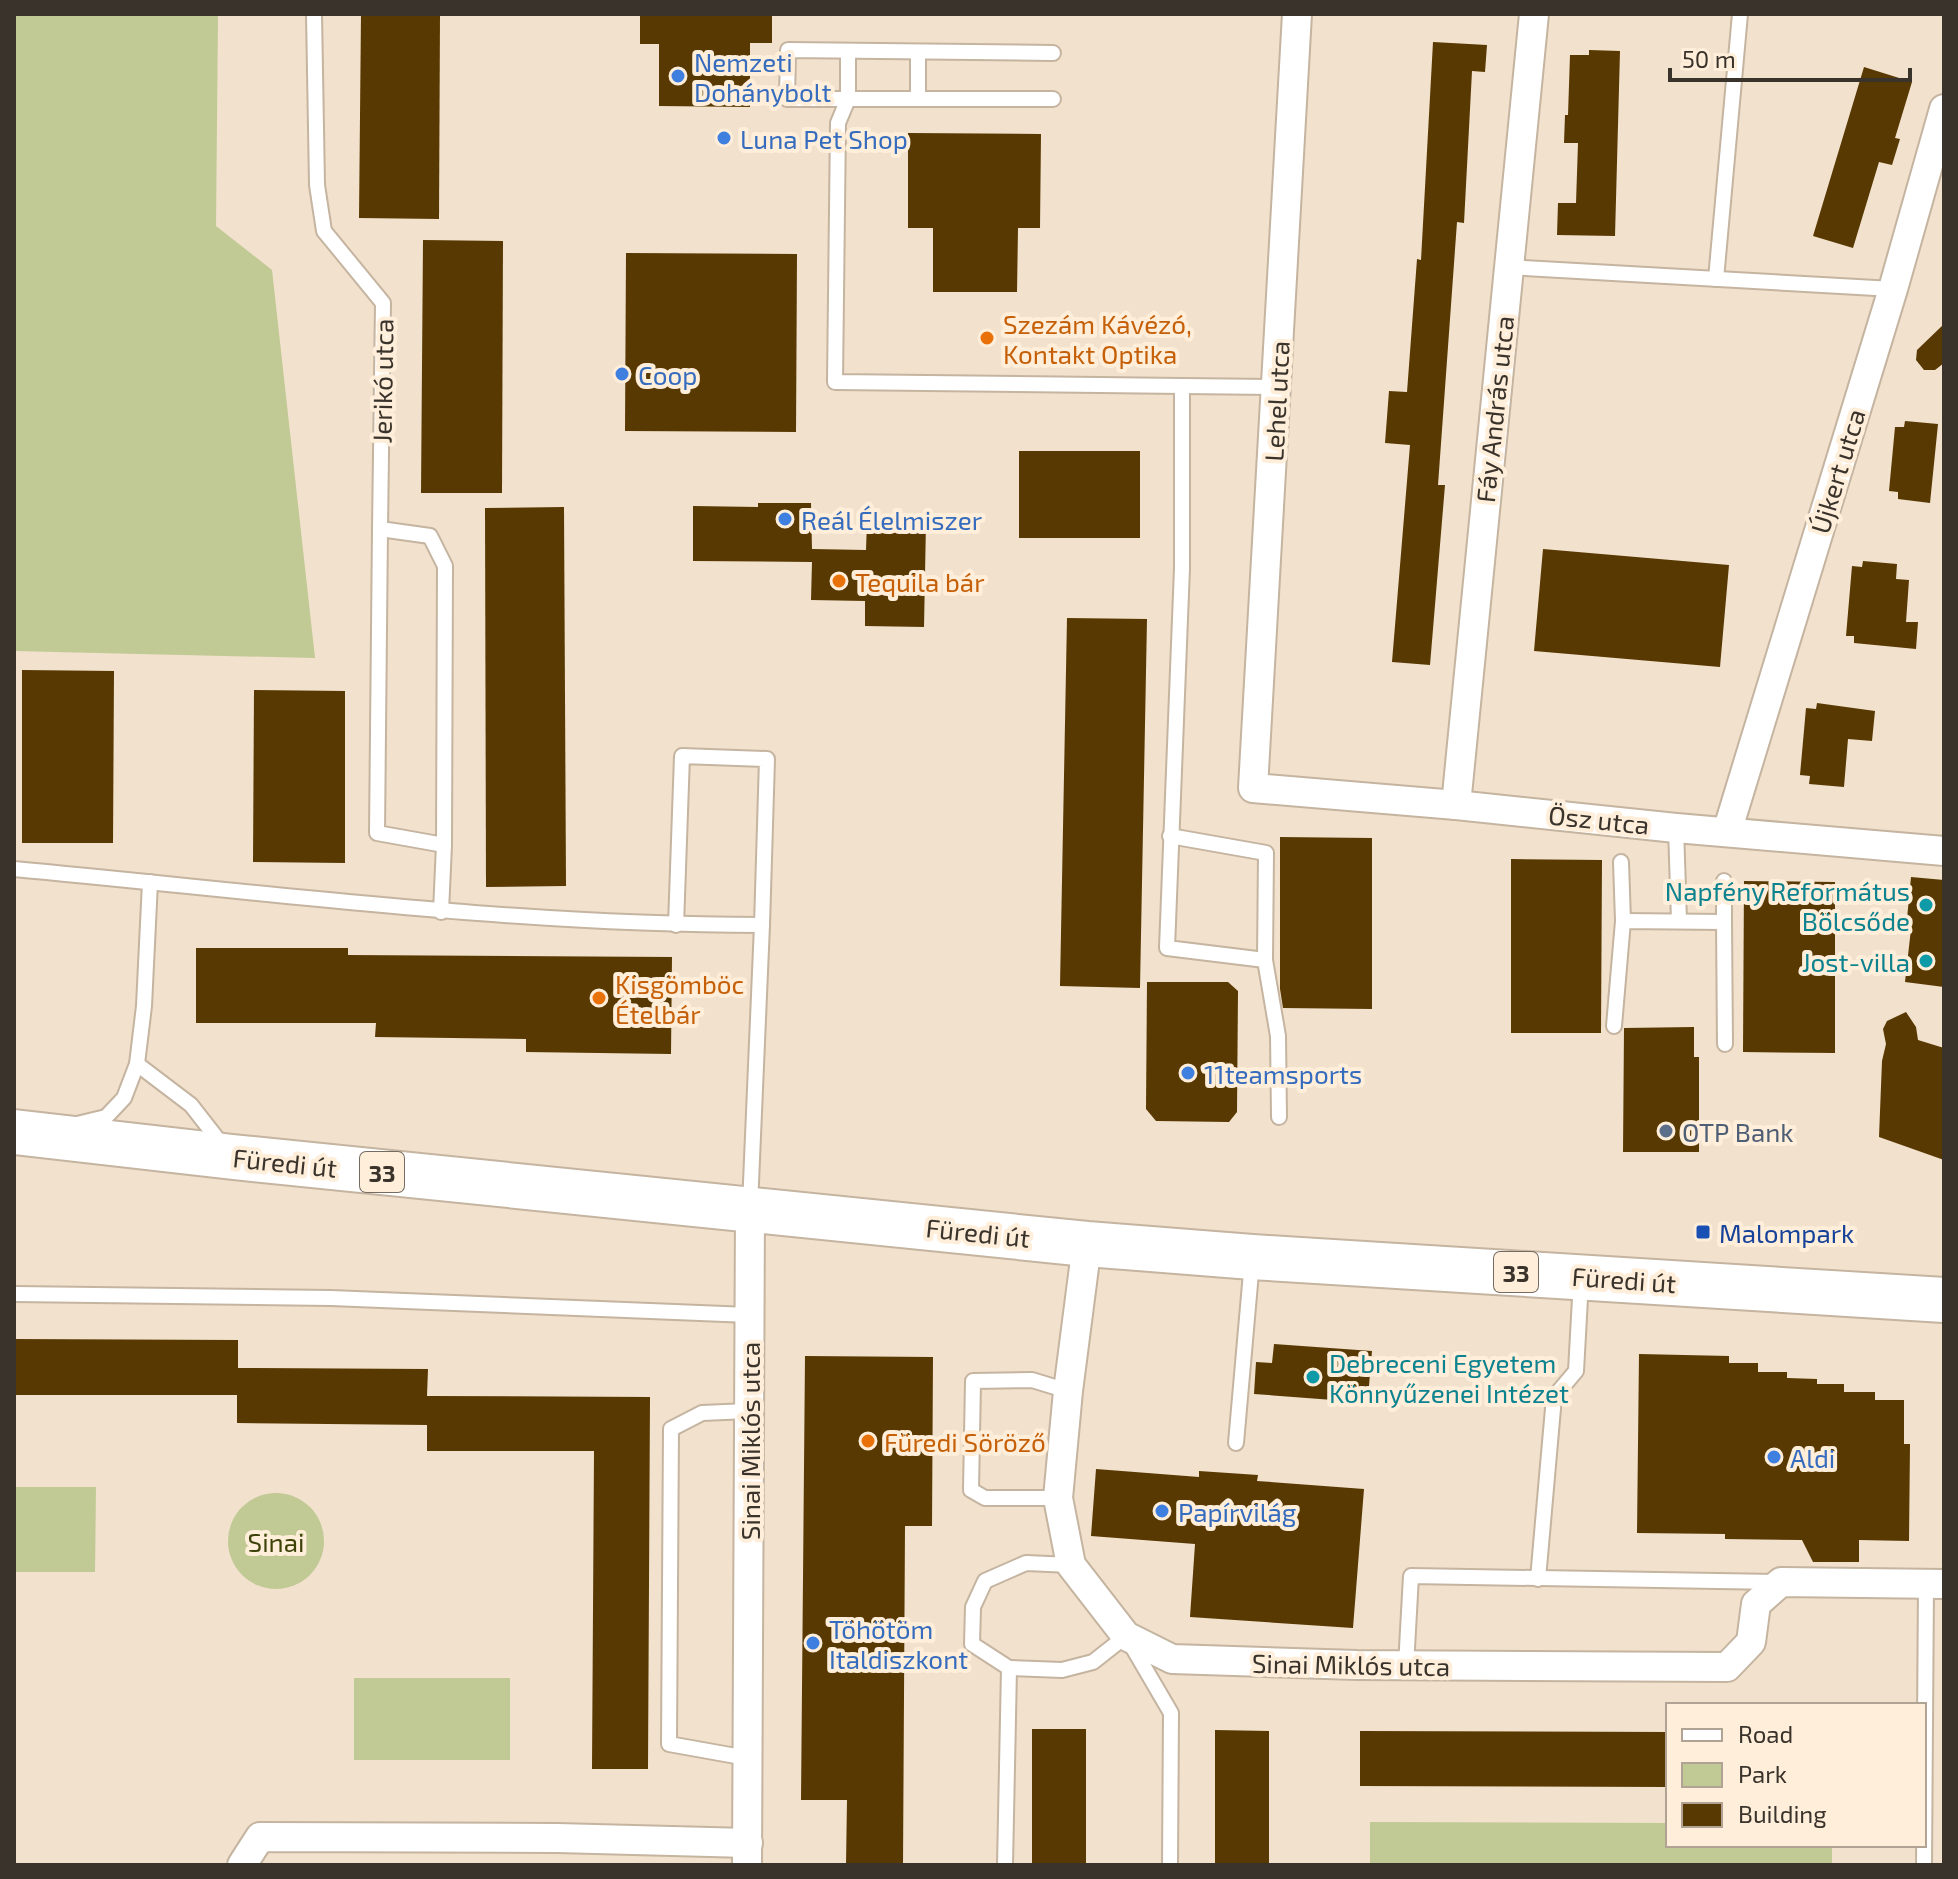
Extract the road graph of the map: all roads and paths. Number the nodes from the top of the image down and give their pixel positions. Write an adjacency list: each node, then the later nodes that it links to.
1 (314, 14): 17 (lane, Jerikó utca)
2 (1297, 14): 16 (street, Lehel utca)
3 (1534, 14): 12 (street, Fáy András utca)
4 (1740, 14): 13 (lane)
5 (848, 51): 6 (lane); 8 (lane); 8 (lane)
6 (918, 52): 7 (lane); 9 (lane)
7 (1053, 53)
8 (848, 99): 9 (lane); 15 (lane)
9 (918, 99): 10 (lane)
10 (1053, 99)
11 (1944, 109): 14 (street, Újkert utca)
12 (1508, 267): 13 (lane); 19 (street, Fáy András utca)
13 (1716, 279): 14 (lane)
14 (1893, 289): 21 (street, Újkert utca)
15 (1182, 386): 16 (lane); 22 (lane)
16 (1277, 387): 18 (street, Lehel utca)
17 (380, 529): 23 (lane); 23 (lane, Jerikó utca)
18 (1253, 788): 19 (street, Ösz utca)
19 (1456, 805): 20 (street, Ösz utca)
20 (1676, 828): 21 (street, Ösz utca); 31 (lane)
21 (1727, 832): 24 (street, Ösz utca)
22 (1170, 836): 35 (lane); 35 (lane)
23 (444, 845): 29 (lane)
24 (1944, 851)
25 (1621, 862): 30 (lane)
26 (14, 869): 28 (lane)
27 (1724, 881): 32 (lane)
28 (150, 882): 29 (lane); 38 (lane)
29 (441, 912): 33 (lane)
30 (1623, 921): 31 (lane); 36 (lane)
31 (1679, 921): 32 (lane)
32 (1724, 922): 37 (lane)
33 (676, 925): 34 (lane); 34 (lane)
34 (762, 925): 42 (lane)
35 (1265, 960): 39 (lane)
36 (1614, 1026)
37 (1725, 1044)
38 (137, 1064): 40 (lane); 41 (lane)
39 (1279, 1117)
40 (24, 1133): 41 (main road, Füredi út / 33)
41 (233, 1157): 42 (main road, Füredi út / 33)
42 (750, 1209): 43 (main road, Füredi út / 33); 48 (street, Sinai Miklós utca)
43 (1087, 1244): 44 (main road, Füredi út / 33); 49 (street, Sinai Miklós utca)
44 (1252, 1257): 45 (main road, Füredi út / 33); 51 (lane)
45 (1581, 1276): 47 (main road, Füredi út / 33); 54 (lane)
46 (14, 1294): 48 (lane)
47 (1944, 1300)
48 (749, 1315): 50 (street, Sinai Miklós utca)
49 (1068, 1391): 52 (street, Sinai Miklós utca); 52 (lane)
50 (748, 1411): 60 (street, Sinai Miklós utca); 60 (lane)
51 (1236, 1443)
52 (1058, 1498): 53 (street, Sinai Miklós utca)
53 (1071, 1565): 57 (street, Sinai Miklós utca); 59 (lane)
54 (1538, 1579): 55 (lane); 58 (lane)
55 (1781, 1582): 56 (street); 58 (street, Sinai Miklós utca)
56 (1935, 1584): 61 (lane)
57 (1126, 1636): 58 (street, Sinai Miklós utca); 59 (lane); 65 (lane)
58 (1406, 1666)
59 (1009, 1668): 64 (lane)
60 (747, 1758): 62 (street, Sinai Miklós utca)
61 (1926, 1814)
62 (747, 1854): 63 (street)
63 (242, 1865)
64 (1005, 1865)
65 (1170, 1865)

